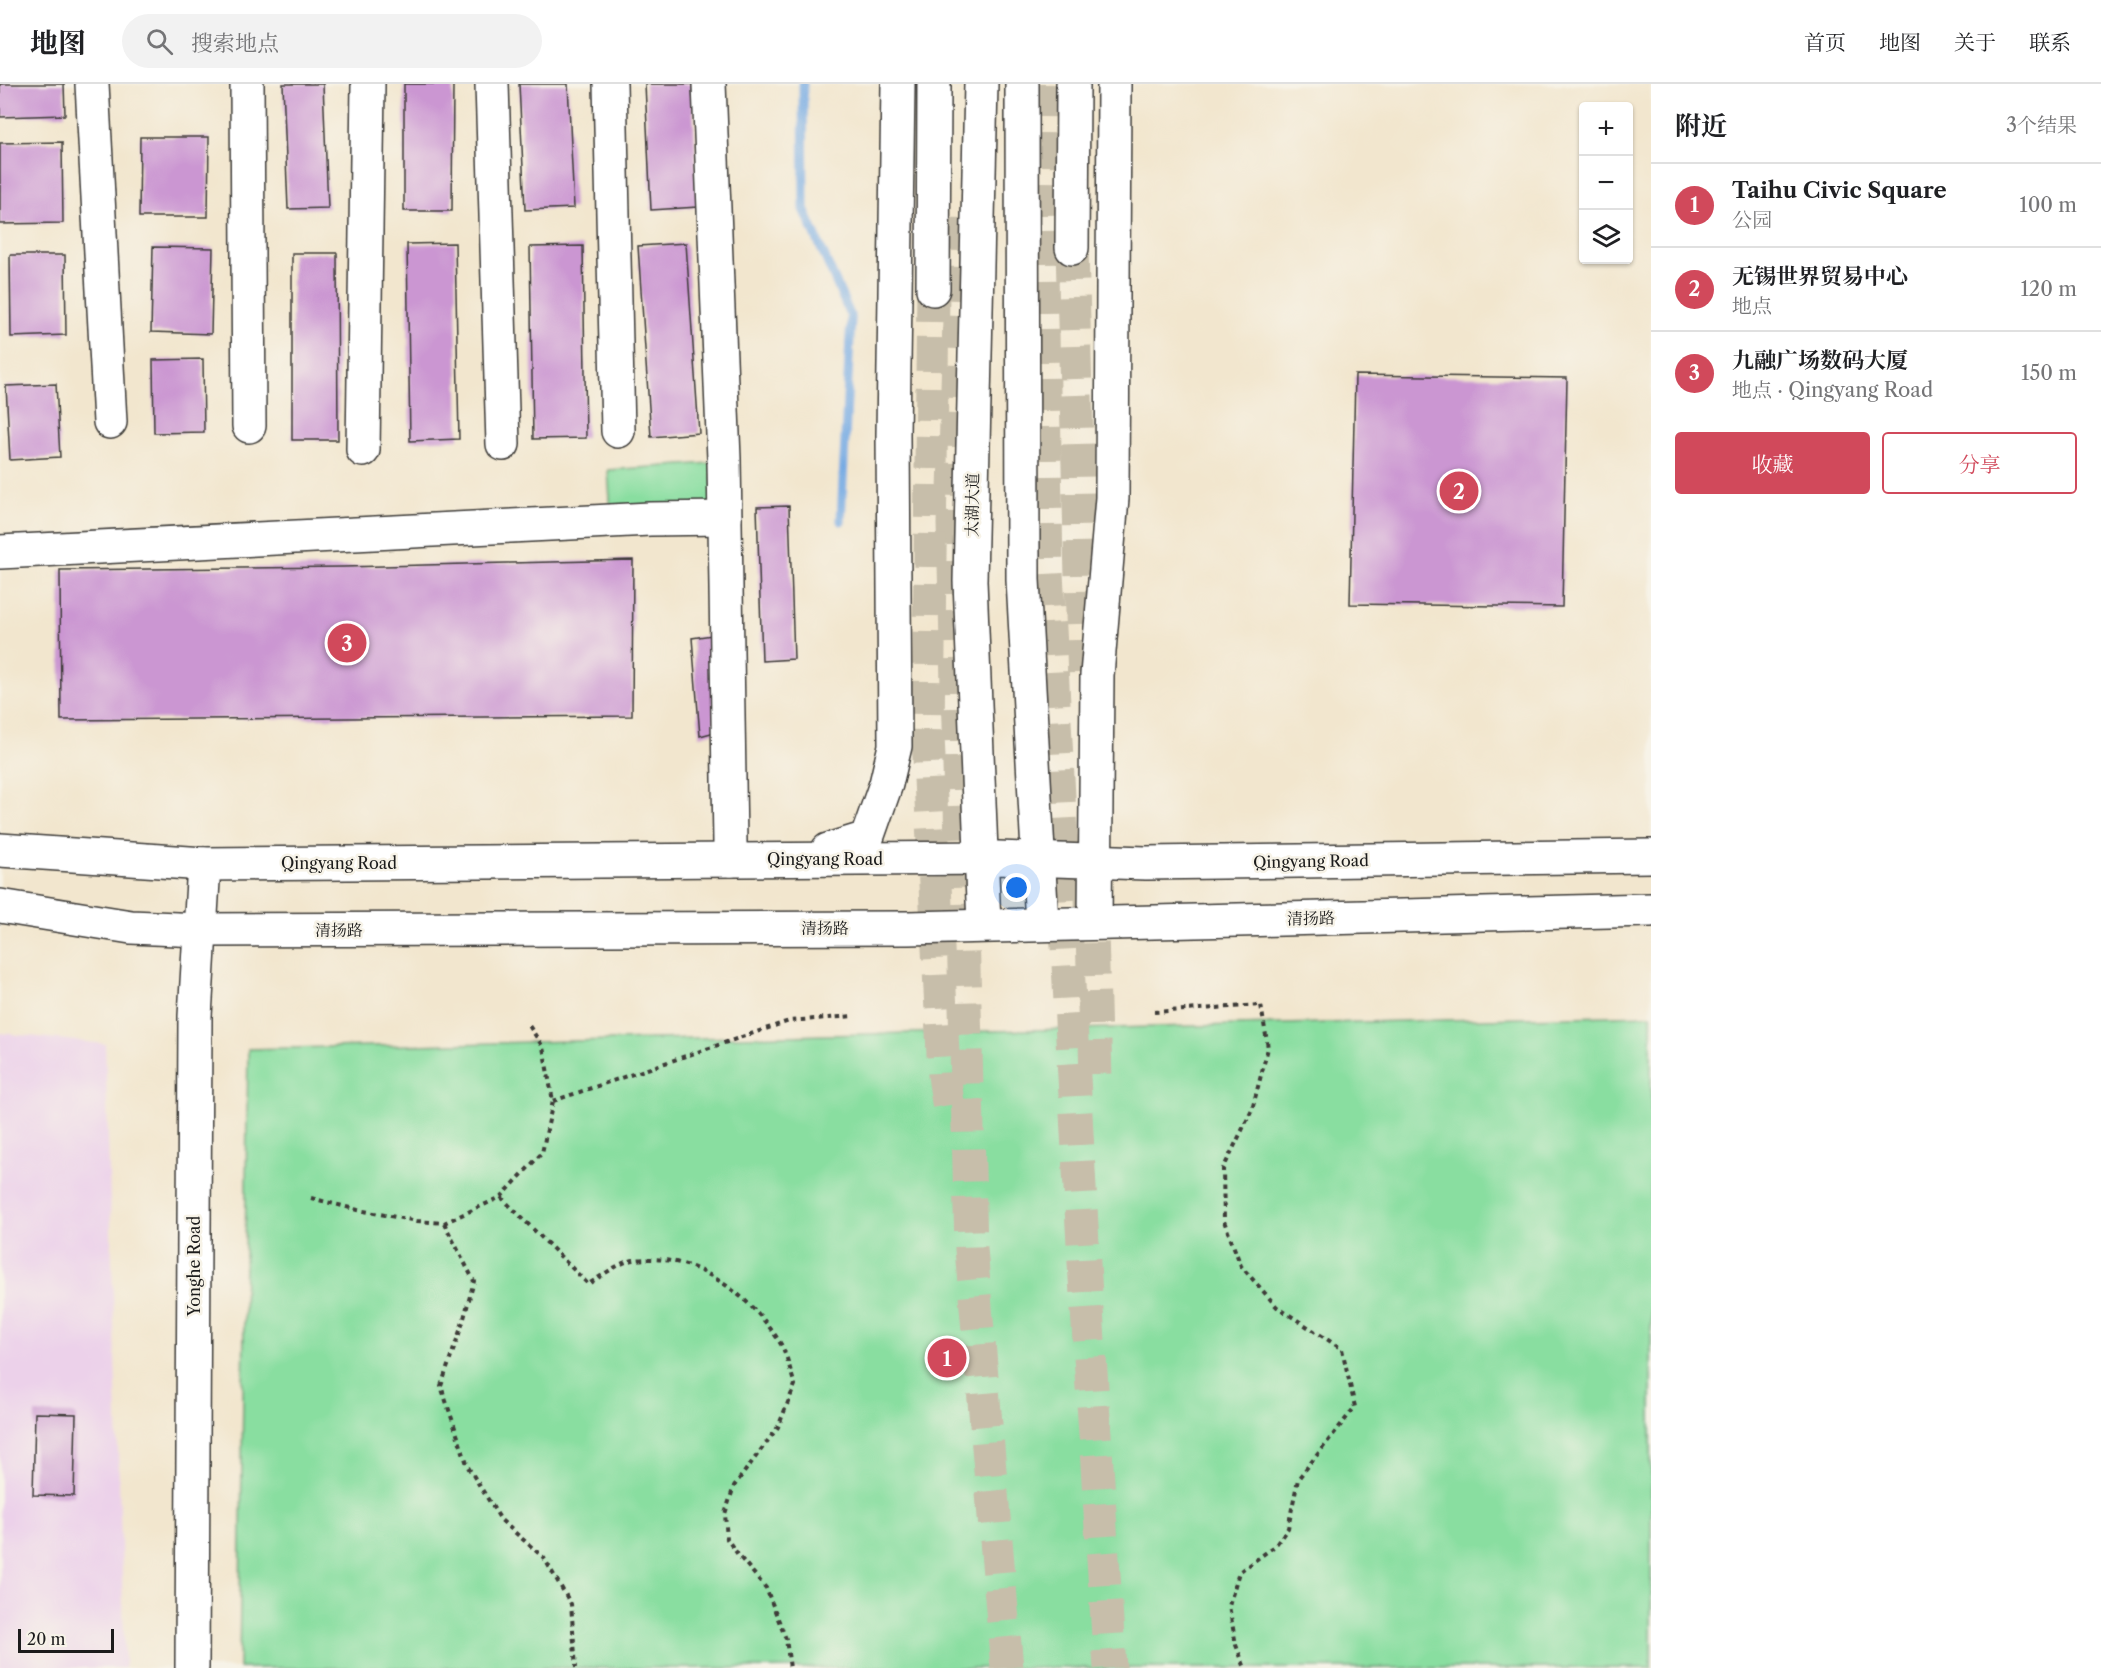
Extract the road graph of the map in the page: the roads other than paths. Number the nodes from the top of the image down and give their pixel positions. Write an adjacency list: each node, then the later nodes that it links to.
1 (92, 84): 15 (main road)
2 (247, 84): 16 (main road)
3 (368, 84): 19 (main road)
4 (492, 84): 18 (main road)
5 (610, 84): 17 (main road)
6 (709, 84): 20 (main road)
7 (898, 84): 26 (main road)
8 (934, 84): 14 (main road)
9 (981, 84): 24 (main road, 太湖大道)
10 (1022, 84): 27 (main road)
11 (1073, 84): 13 (main road)
12 (1114, 84): 28 (main road)
13 (1072, 248)
14 (933, 289)
15 (110, 422)
16 (249, 426)
17 (618, 431)
18 (503, 444)
19 (363, 450)
20 (725, 518): 21 (main road); 25 (main road)
21 (0, 552)
22 (0, 850): 29 (main road, Qingyang Road)
23 (1651, 856): 28 (main road, Qingyang Road)
24 (980, 858): 26 (main road, Qingyang Road); 27 (main road, Qingyang Road); 34 (main road, 太湖大道)
25 (732, 860): 26 (main road, Qingyang Road); 29 (main road, Qingyang Road)
26 (798, 860)
27 (1039, 860): 28 (main road, Qingyang Road); 33 (main road)
28 (1096, 861): 32 (main road)
29 (204, 864): 35 (main road, Yonghe Road)
30 (0, 906): 35 (main road, 清扬路)
31 (1651, 910): 32 (main road, 清扬路)
32 (1095, 922): 33 (main road, 清扬路)
33 (1042, 924): 34 (main road, 清扬路)
34 (984, 925): 35 (main road, 清扬路)
35 (200, 930): 36 (main road, Yonghe Road)
36 (192, 1668)

